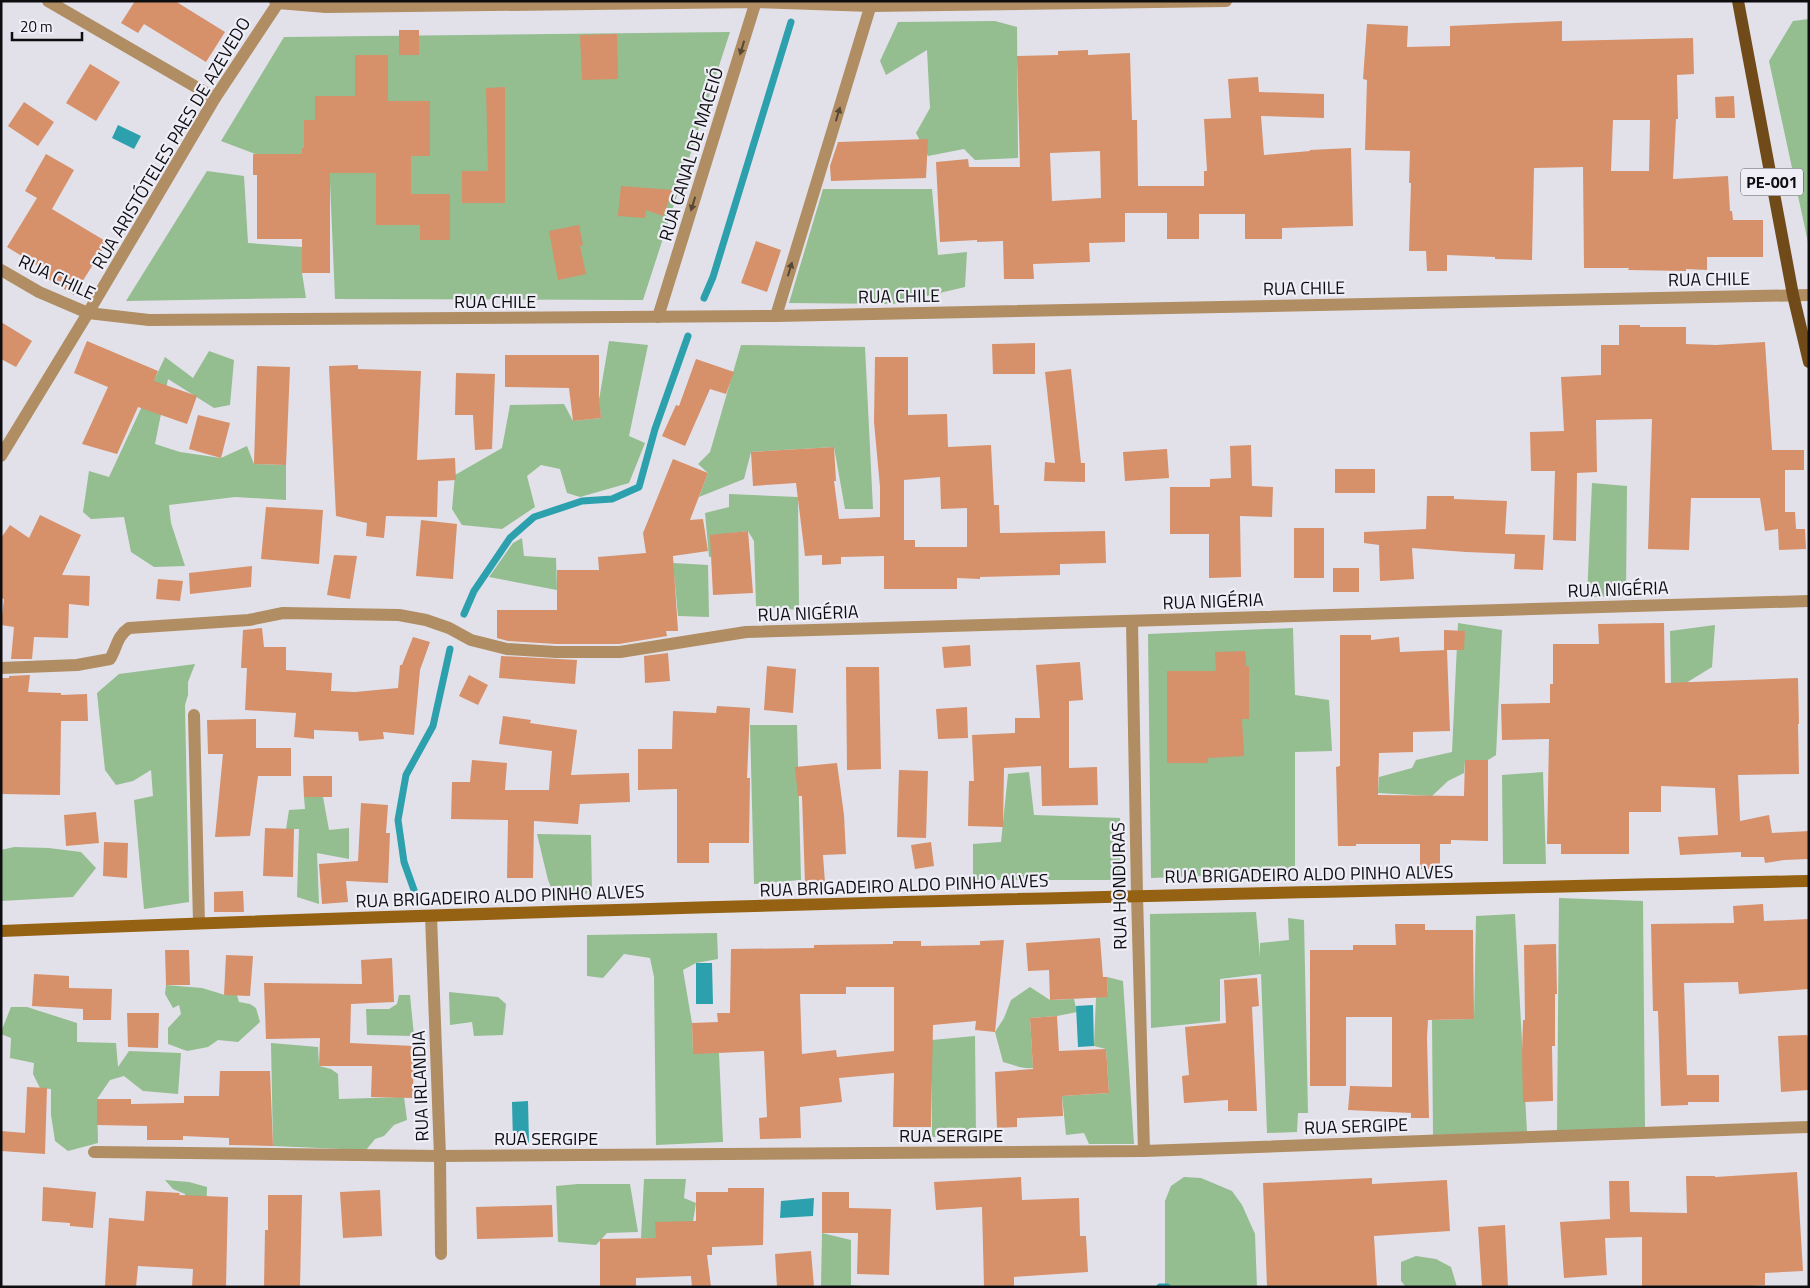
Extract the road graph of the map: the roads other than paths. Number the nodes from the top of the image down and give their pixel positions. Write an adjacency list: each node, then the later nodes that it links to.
1 (48, 1): 7 (street)
2 (1226, 1): 6 (street)
3 (1738, 1): 10 (main road, PE-001)
4 (276, 2): 5 (street); 7 (street, RUA ARISTÓTELES PAES DE AZEVEDO)
5 (756, 2): 6 (street); 13 (street, RUA CANAL DE MACEIÓ, one-way to 13)
6 (872, 4): 12 (street, one-way to 6)
7 (215, 98): 11 (street, RUA ARISTÓTELES PAES DE AZEVEDO)
8 (1, 270): 11 (street, RUA CHILE)
9 (1809, 294): 10 (street, RUA CHILE)
10 (1793, 295): 12 (street, RUA CHILE); 14 (main road, PE-001)
11 (88, 313): 13 (street, RUA CHILE); 15 (street, RUA ARISTÓTELES PAES DE AZEVEDO)
12 (776, 316): 13 (street, RUA CHILE)
13 (658, 317)
14 (1809, 362)
15 (1, 456)
16 (1809, 601): 17 (street, RUA NIGÉRIA)
17 (1132, 621): 18 (street, RUA NIGÉRIA); 21 (street, RUA HONDURAS)
18 (1, 668)
19 (194, 715): 23 (street)
20 (1809, 881): 21 (street, RUA BRIGADEIRO ALDO PINHO ALVES)
21 (1137, 895): 22 (street, RUA BRIGADEIRO ALDO PINHO ALVES); 27 (street, RUA HONDURAS)
22 (431, 916): 23 (street, RUA BRIGADEIRO ALDO PINHO ALVES); 28 (street, RUA IRLANDIA)
23 (199, 923): 24 (street, RUA BRIGADEIRO ALDO PINHO ALVES)
24 (1, 931)
25 (1809, 1127): 27 (street, RUA SERGIPE)
26 (94, 1152): 28 (street, RUA SERGIPE)
27 (1144, 1152): 28 (street, RUA SERGIPE)
28 (440, 1156): 29 (street, RUA IRLANDIA)
29 (441, 1254)

